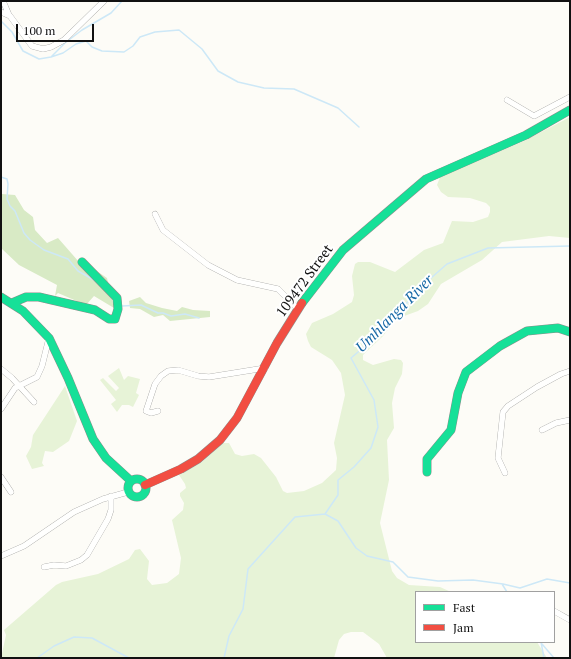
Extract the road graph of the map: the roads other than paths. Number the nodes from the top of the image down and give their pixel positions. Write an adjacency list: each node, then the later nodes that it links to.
1 (3, 1): 4 (street)
2 (104, 1): 4 (street)
3 (1, 12): 4 (street)
4 (9, 15)
5 (570, 97): 6 (street)
6 (507, 100)
7 (570, 110): 12 (street, 109472 Street)
8 (155, 214): 12 (street)
9 (82, 262): 11 (street)
10 (2, 296): 11 (street)
11 (12, 303): 14 (street)
12 (298, 309): 15 (street, 109472 Street)
13 (570, 332): 24 (street)
14 (49, 338): 18 (street); 27 (street)
15 (265, 368): 21 (street); 28 (street, 109472 Street)
16 (1, 369): 18 (street)
17 (570, 371): 25 (street)
18 (19, 385): 19 (street); 20 (street)
19 (34, 402)
20 (1, 409)
21 (158, 411)
22 (570, 420): 23 (street)
23 (542, 430)
24 (427, 472)
25 (505, 473)
26 (1, 477): 29 (street)
27 (131, 482): 28 (street); 30 (street)
28 (145, 485): 30 (street)
29 (11, 492)
30 (128, 492): 31 (street)
31 (111, 496): 32 (street); 33 (street)
32 (1, 556)
33 (44, 567)
34 (555, 612): 35 (street)
35 (570, 620)

